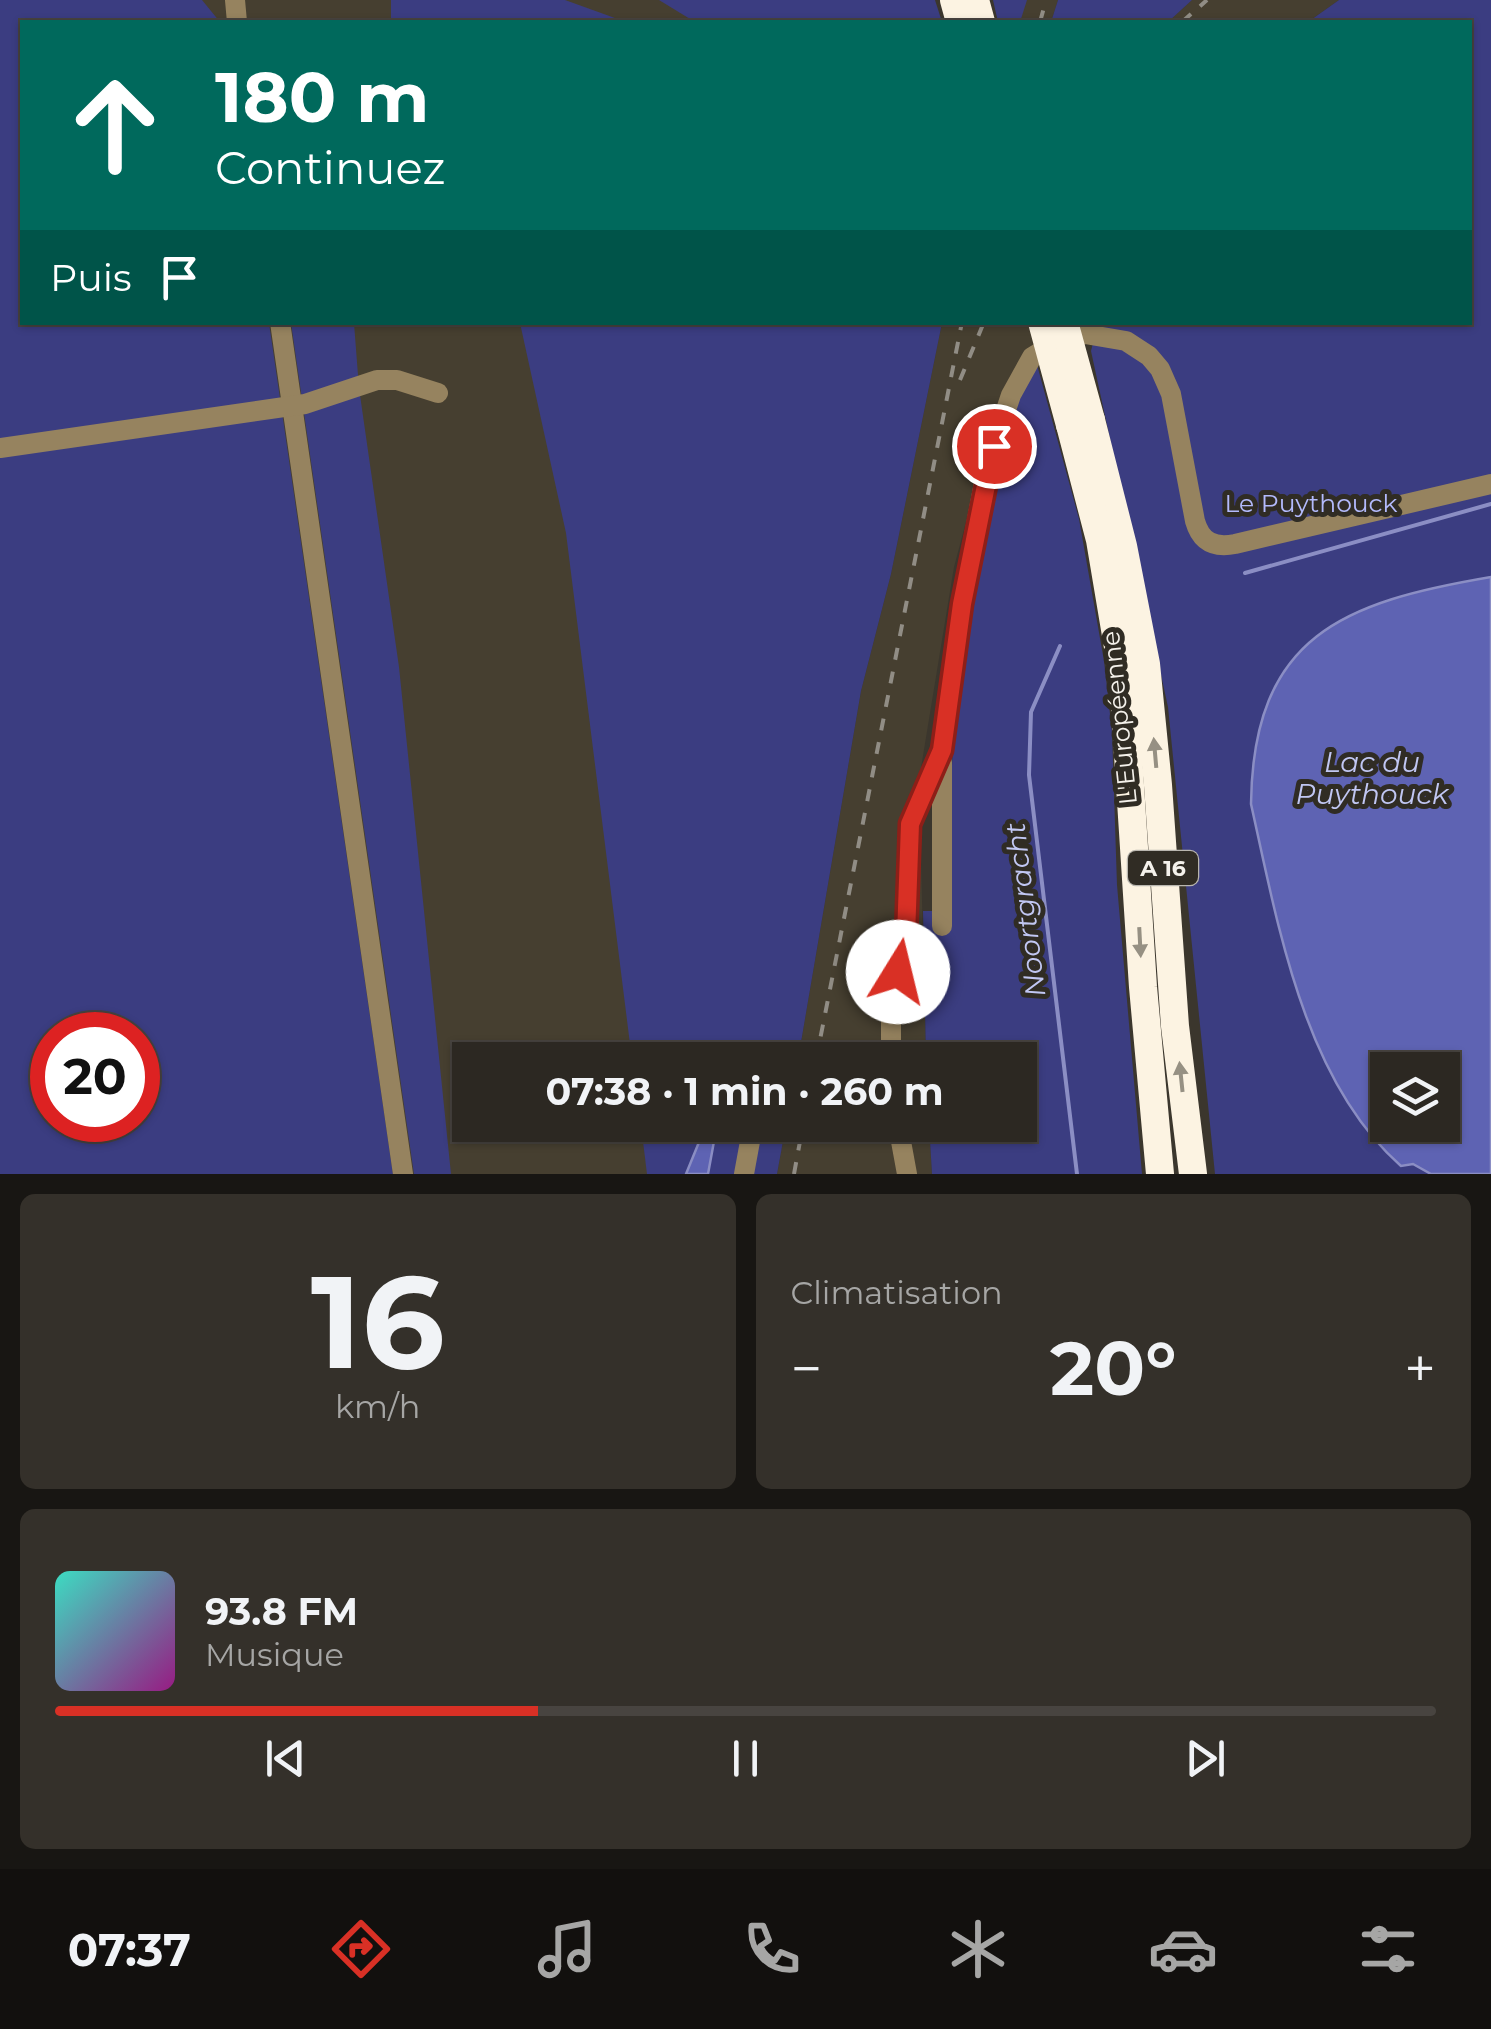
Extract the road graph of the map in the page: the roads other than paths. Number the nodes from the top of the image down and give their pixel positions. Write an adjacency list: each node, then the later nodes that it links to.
1 (280, 325): 5 (street)
2 (1043, 325): 6 (highway, L'Européenne / A 16, bridge)
3 (1064, 325): 6 (highway, L'Européenne / A 16, bridge)
4 (438, 393): 5 (street)
5 (292, 406): 7 (street); 14 (street)
6 (1080, 422): 17 (highway, L'Européenne / A 16, one-way to 17); 18 (highway, L'Européenne / A 16, one-way to 6)
7 (0, 448)
8 (1491, 484): 9 (street)
9 (942, 750): 10 (street); 11 (street)
10 (942, 926)
11 (891, 1042)
12 (750, 1142): 15 (street)
13 (901, 1142): 16 (street)
14 (403, 1174)
15 (744, 1174)
16 (907, 1174)
17 (1160, 1174)
18 (1193, 1174)

